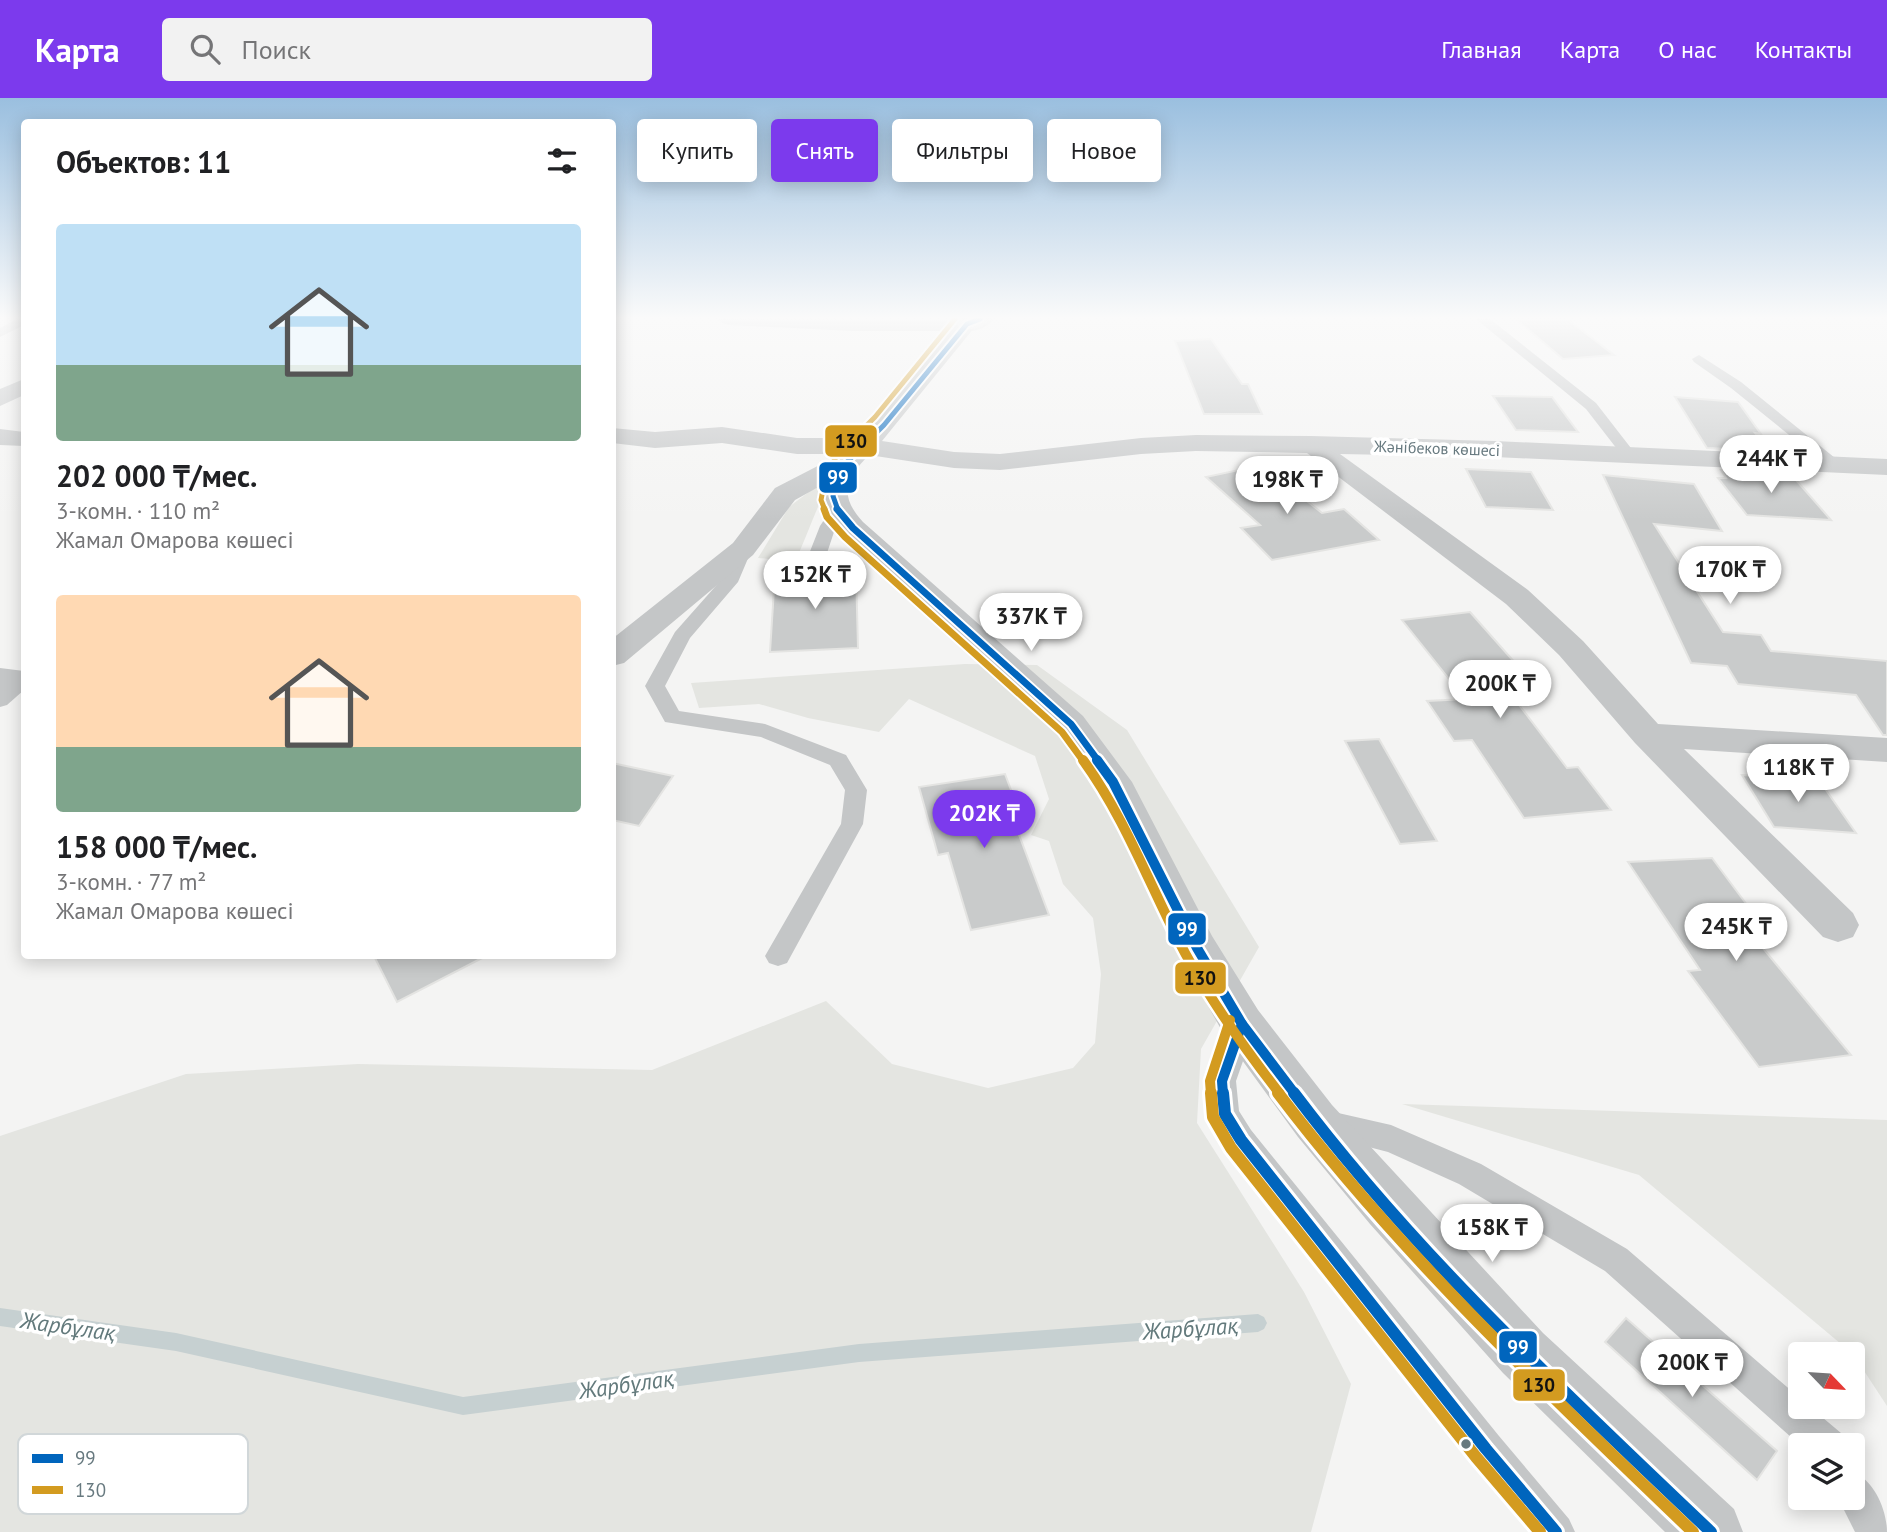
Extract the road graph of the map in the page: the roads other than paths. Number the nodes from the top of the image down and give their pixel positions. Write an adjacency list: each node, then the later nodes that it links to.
1 (911, 386): 12 (street)
2 (1566, 386): 13 (lane)
3 (1737, 386): 14 (lane)
4 (21, 388): 5 (street)
5 (0, 399)
6 (616, 435): 9 (street)
7 (0, 437): 8 (street)
8 (21, 439)
9 (655, 440): 11 (street); 12 (street, Жәнібеков көшесі)
10 (1311, 444): 12 (street, Жәнібеков көшесі); 13 (street, Жәнібеков көшесі); 20 (street)
11 (616, 447)
12 (855, 454): 16 (street); 17 (street)
13 (1629, 456): 14 (street, Жәнібеков көшесі)
14 (1835, 465): 15 (street, Жәнібеков көшесі)
15 (1887, 467)
16 (838, 511): 18 (lane); 24 (street)
17 (743, 549): 19 (street); 23 (lane)
18 (816, 559)
19 (616, 653)
20 (1648, 735): 21 (street); 22 (street)
21 (1887, 750)
22 (1838, 925)
23 (778, 957)
24 (1242, 1024): 25 (street); 28 (lane)
25 (1315, 1121): 26 (lane); 29 (street)
26 (1813, 1433)
27 (1864, 1510): 30 (lane)
28 (1556, 1532)
29 (1711, 1532)
30 (1875, 1532)

